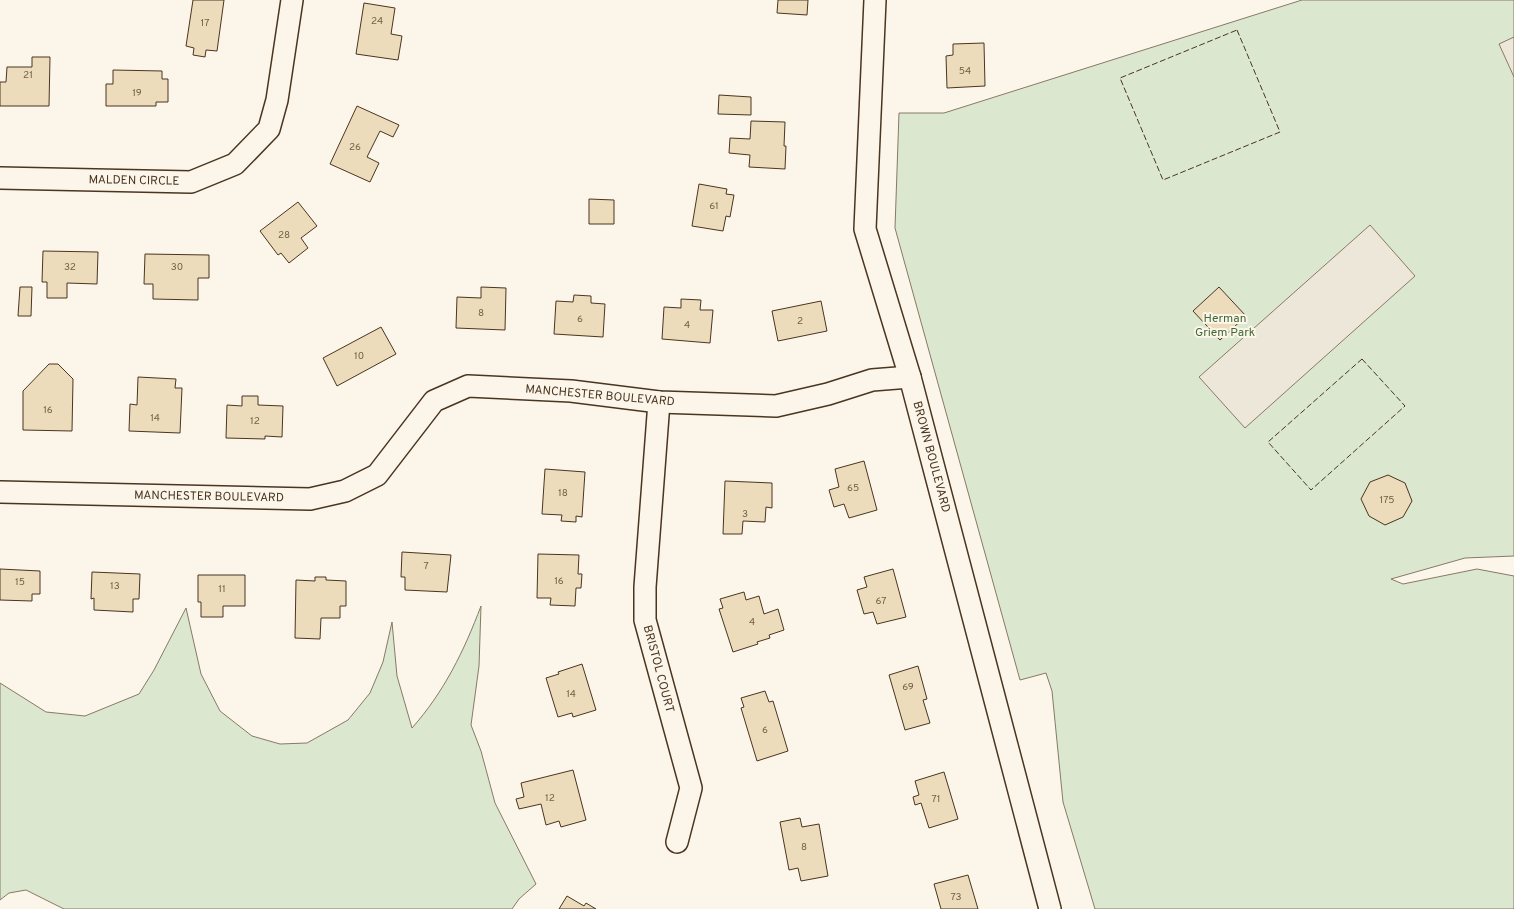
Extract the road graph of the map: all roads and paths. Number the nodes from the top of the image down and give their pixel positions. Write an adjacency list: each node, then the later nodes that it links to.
1 (292, 0): 3 (street, MALDEN CIRCLE)
2 (875, 0): 4 (street, BROWN BOULEVARD)
3 (0, 178)
4 (910, 376): 5 (street, MANCHESTER BOULEVARD); 8 (street, BROWN BOULEVARD)
5 (659, 402): 6 (street, MANCHESTER BOULEVARD); 7 (street, BRISTOL COURT)
6 (0, 492)
7 (677, 842)
8 (1050, 909)

